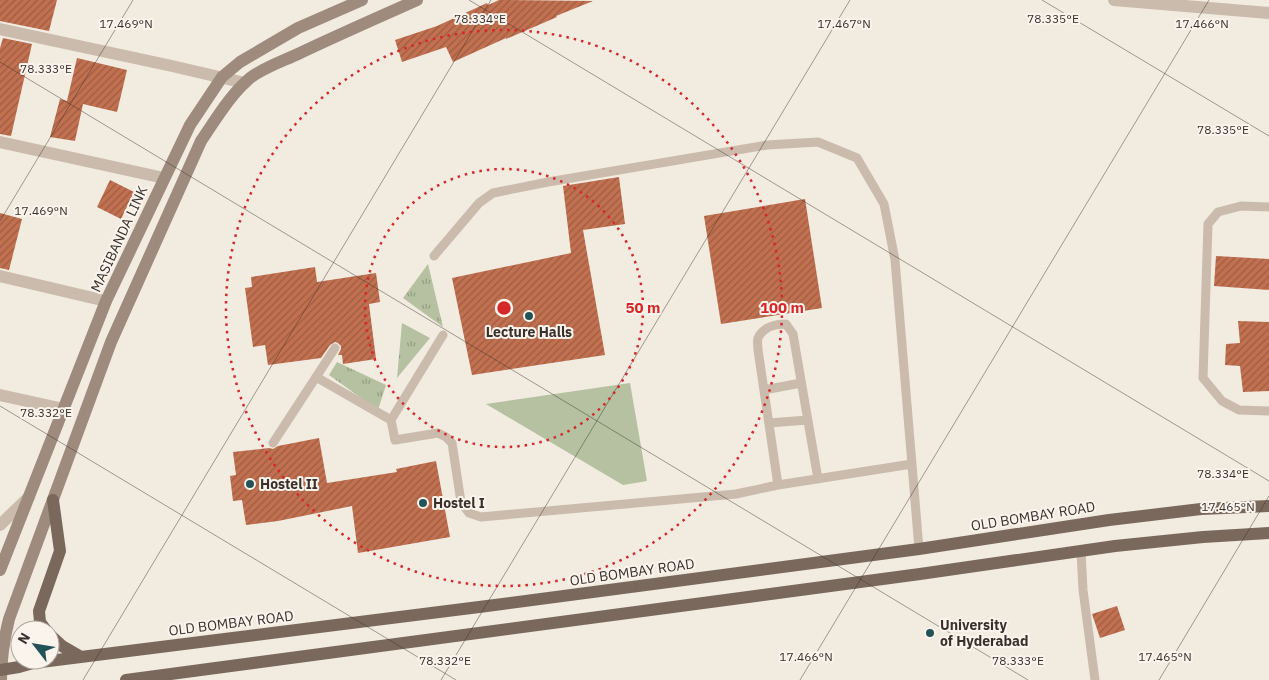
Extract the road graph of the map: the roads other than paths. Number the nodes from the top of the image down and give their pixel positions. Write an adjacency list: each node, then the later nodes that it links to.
1 (362, 0): 6 (main road, MASIBANDA LINK)
2 (417, 0): 8 (main road)
3 (1114, 0): 4 (street)
4 (1129, 1): 5 (street)
5 (1269, 13)
6 (325, 16): 8 (main road); 9 (main road, MASIBANDA LINK)
7 (0, 29): 9 (street)
8 (333, 38): 10 (main road)
9 (222, 77): 10 (street); 12 (main road, MASIBANDA LINK)
10 (245, 83): 33 (main road)
11 (0, 142): 12 (street)
12 (164, 178): 16 (main road, MASIBANDA LINK)
13 (1269, 207): 24 (lane)
14 (434, 256): 29 (lane)
15 (0, 276): 16 (street)
16 (106, 301): 23 (main road, MASIBANDA LINK)
17 (443, 335): 25 (lane)
18 (335, 348): 19 (lane)
19 (316, 377): 25 (lane); 28 (lane)
20 (802, 383): 21 (lane); 21 (lane); 26 (lane)
21 (764, 390): 27 (lane)
22 (0, 395): 23 (street)
23 (64, 409): 32 (main road, MASIBANDA LINK)
24 (1269, 411)
25 (391, 420): 31 (lane)
26 (808, 420): 27 (lane); 30 (lane)
27 (769, 423): 31 (lane)
28 (273, 443)
29 (912, 464): 30 (lane); 37 (lane)
30 (818, 479): 31 (lane)
31 (778, 485)
32 (29, 497): 35 (street); 39 (main road, MASIBANDA LINK)
33 (52, 500): 40 (main road); 43 (main road)
34 (1269, 506): 37 (main road, OLD BOMBAY ROAD)
35 (0, 525)
36 (1269, 533): 38 (main road)
37 (919, 549): 42 (main road, OLD BOMBAY ROAD)
38 (1081, 551): 44 (main road); 45 (lane)
39 (0, 570)
40 (40, 620)
41 (60, 644): 42 (main road)
42 (81, 657): 43 (main road, OLD BOMBAY ROAD)
43 (1, 673)
44 (126, 680)
45 (1095, 680)

